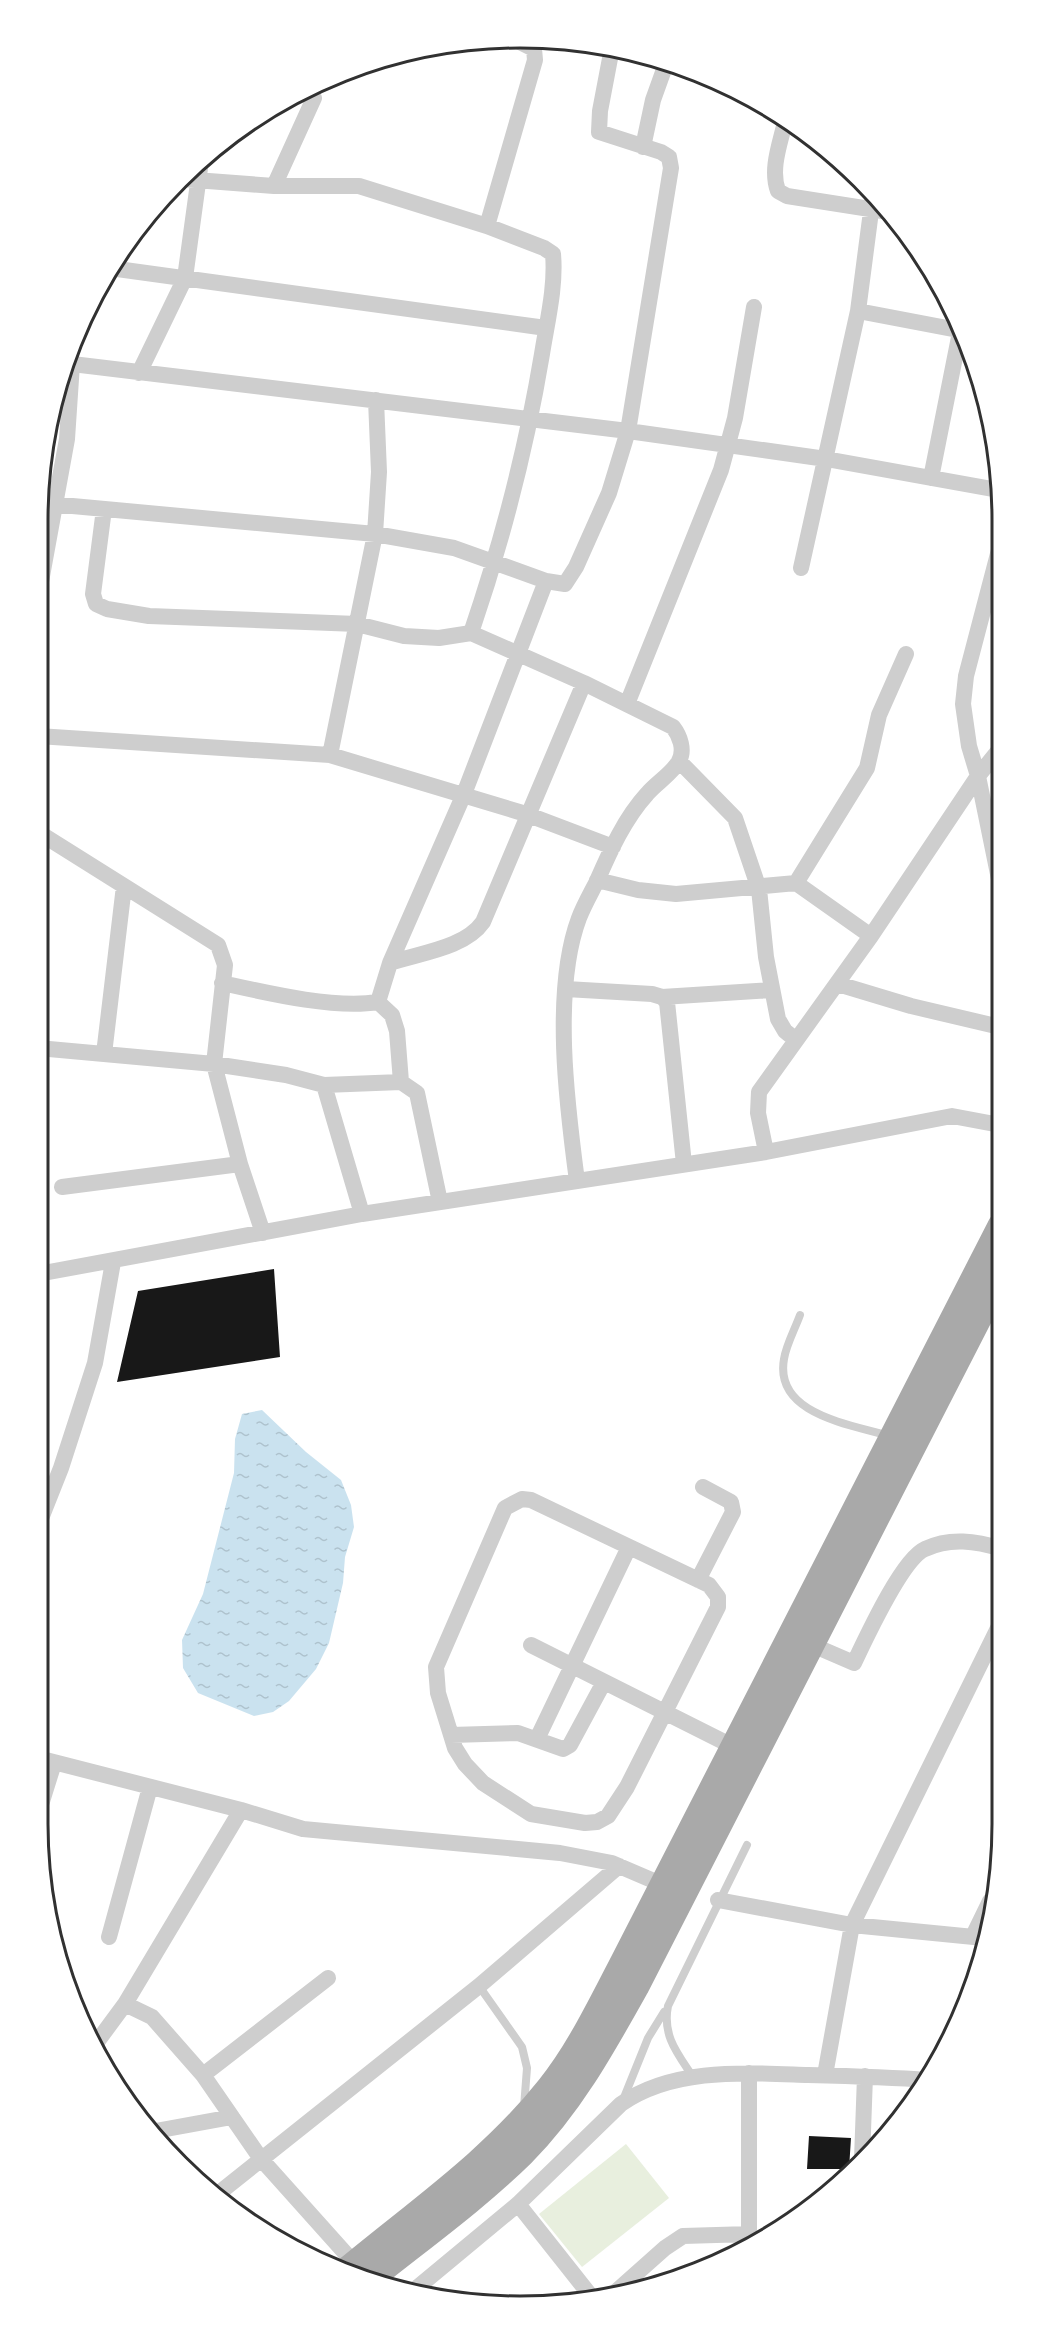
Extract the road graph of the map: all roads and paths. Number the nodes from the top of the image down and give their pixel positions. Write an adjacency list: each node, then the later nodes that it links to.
1 (533, 48): 12 (street)
2 (610, 57): 6 (street)
3 (664, 70): 6 (street)
4 (314, 98): 9 (street)
5 (783, 129): 10 (street)
6 (643, 147): 25 (street)
7 (192, 180): 9 (street)
8 (190, 182): 14 (street)
9 (274, 186): 12 (street)
10 (869, 203)
11 (872, 205): 16 (street)
12 (488, 226): 18 (street)
13 (121, 269): 14 (street)
14 (185, 278): 18 (street); 21 (street)
15 (754, 308): 26 (street)
16 (858, 311): 17 (street); 27 (street)
17 (951, 327)
18 (546, 328): 24 (street)
19 (958, 344): 28 (street)
20 (75, 364): 21 (street)
21 (139, 373): 23 (street)
22 (68, 386): 30 (street)
23 (376, 400): 24 (street); 33 (street)
24 (531, 420): 25 (street); 34 (street)
25 (627, 431): 26 (street); 37 (street)
26 (729, 446): 27 (street); 43 (street)
27 (826, 459): 28 (street); 35 (street)
28 (931, 478): 29 (street)
29 (991, 489)
30 (49, 498)
31 (49, 504): 32 (street)
32 (105, 509): 33 (street); 38 (street)
33 (375, 534): 34 (street); 38 (street)
34 (495, 562): 37 (street); 39 (street)
35 (801, 568)
36 (992, 577): 48 (street)
37 (546, 581): 40 (street)
38 (357, 624): 39 (street); 45 (street)
39 (471, 633): 40 (street)
40 (519, 654): 42 (street); 49 (street)
41 (906, 654): 55 (street)
42 (584, 683): 43 (street); 50 (street)
43 (627, 704): 47 (street)
44 (48, 737): 45 (street)
45 (330, 755): 49 (street)
46 (992, 759): 48 (street)
47 (679, 762): 53 (street); 57 (street)
48 (978, 776): 52 (street); 58 (street)
49 (464, 794): 50 (street); 59 (street)
50 (526, 814): 53 (street); 59 (street)
51 (48, 837): 56 (street)
52 (992, 845)
53 (613, 847): 54 (street)
54 (597, 880): 57 (street); 62 (street)
55 (796, 883): 57 (street); 58 (street)
56 (124, 886): 60 (street); 69 (street)
57 (759, 889): 63 (street)
58 (872, 936): 61 (street)
59 (390, 963): 65 (street)
60 (222, 983): 65 (street); 70 (street)
61 (838, 984): 66 (street); 67 (street)
62 (566, 990): 64 (street); 77 (street)
63 (771, 990): 64 (street); 67 (street)
64 (662, 997): 76 (street)
65 (378, 1002): 71 (street)
66 (992, 1025)
67 (796, 1040): 74 (street)
68 (48, 1049): 69 (street)
69 (104, 1054): 70 (street)
70 (214, 1064): 72 (street); 75 (street)
71 (401, 1082): 72 (street); 79 (street)
72 (324, 1085): 80 (street)
73 (992, 1124): 74 (street)
74 (766, 1152): 76 (street)
75 (240, 1164): 78 (street); 81 (street)
76 (684, 1164): 77 (street)
77 (577, 1181): 79 (street)
78 (62, 1187)
79 (440, 1202): 80 (street)
80 (362, 1214): 81 (street)
81 (263, 1233): 83 (street)
82 (992, 1242): 87 (main road)
83 (113, 1262): 84 (street); 89 (street)
84 (48, 1272)
85 (992, 1292): 94 (main road)
86 (800, 1315): 87 (lane)
87 (891, 1436): 101 (main road)
88 (703, 1487): 92 (street)
89 (48, 1501)
90 (992, 1546): 94 (street)
91 (628, 1547): 92 (street); 96 (street); 99 (street)
92 (698, 1580): 98 (street)
93 (992, 1640): 109 (street)
94 (810, 1644): 101 (main road)
95 (531, 1645): 96 (street)
96 (572, 1666): 97 (street); 100 (street)
97 (604, 1682): 98 (street); 100 (street)
98 (664, 1712): 99 (street); 101 (street)
99 (451, 1735): 100 (street)
100 (537, 1739)
101 (742, 1751): 107 (main road); 134 (main road)
102 (48, 1762): 103 (street)
103 (150, 1787): 104 (street); 110 (street)
104 (241, 1810): 106 (street); 114 (street)
105 (747, 1845): 108 (lane)
106 (619, 1866): 107 (street); 113 (street)
107 (662, 1884): 125 (main road)
108 (718, 1899): 109 (street); 115 (lane)
109 (852, 1925): 111 (street); 119 (street)
110 (109, 1937)
111 (978, 1937)
112 (327, 1978): 118 (street)
113 (479, 1986): 125 (lane); 128 (street)
114 (125, 2004): 116 (street); 118 (street)
115 (668, 2006): 121 (lane); 123 (lane)
116 (100, 2038)
117 (749, 2073): 119 (street); 121 (street); 131 (street)
118 (203, 2075): 124 (street)
119 (825, 2075): 120 (street)
120 (865, 2076): 122 (street); 127 (street)
121 (693, 2077): 123 (street)
122 (916, 2079)
123 (621, 2104): 130 (street)
124 (232, 2117): 126 (street); 128 (street)
125 (523, 2120): 135 (main road)
126 (161, 2130)
127 (862, 2149)
128 (261, 2159): 129 (street); 133 (street)
129 (223, 2190)
130 (518, 2204): 137 (street); 138 (street)
131 (749, 2237)
132 (742, 2240): 136 (street)
133 (356, 2266)
134 (361, 2268)
135 (361, 2268)
136 (624, 2284)
137 (420, 2285)
138 (587, 2291)

